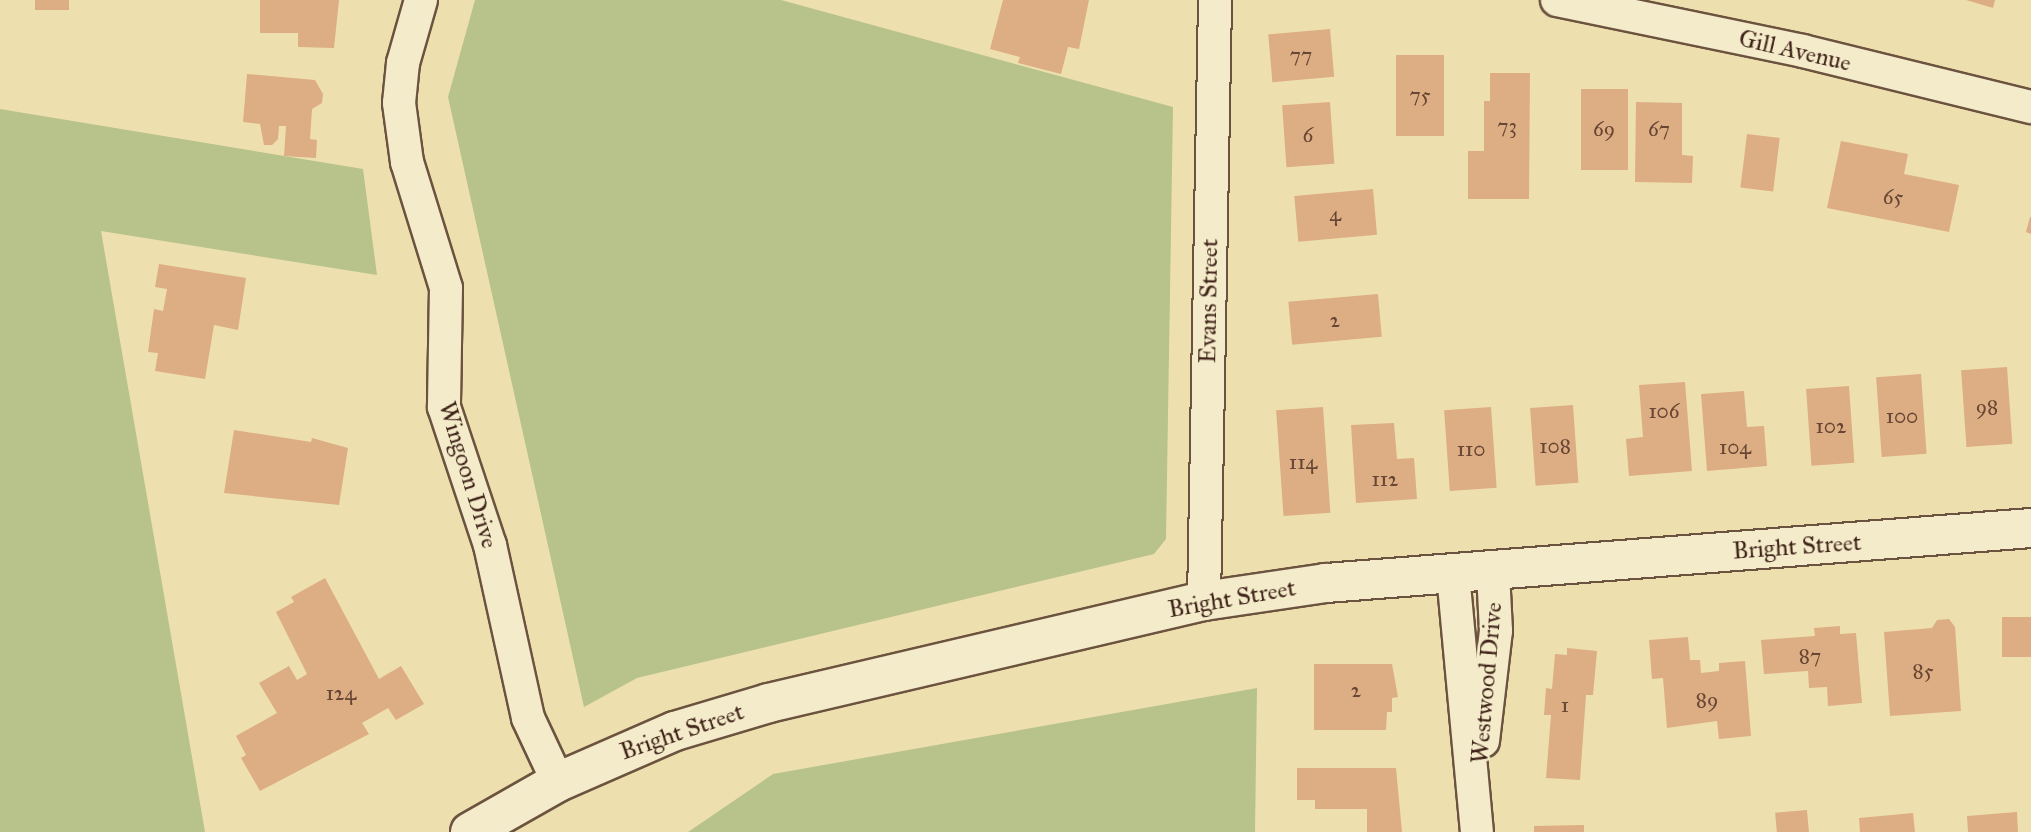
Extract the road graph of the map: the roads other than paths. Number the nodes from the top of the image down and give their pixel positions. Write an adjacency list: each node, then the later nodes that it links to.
1 (421, 0): 9 (street, Wingoon Drive)
2 (1215, 0): 8 (street, Evans Street)
3 (1558, 0): 4 (street, Gill Avenue)
4 (2031, 107)
5 (2031, 528): 6 (street, Bright Street)
6 (1493, 571): 7 (street, Bright Street); 10 (street, Westwood Drive)
7 (1453, 574): 8 (street, Bright Street); 10 (street, Westwood Drive)
8 (1204, 601): 9 (street, Bright Street)
9 (558, 782): 11 (street, Bright Street)
10 (1476, 795): 12 (street, Westwood Drive)
11 (470, 832)
12 (1476, 832)

